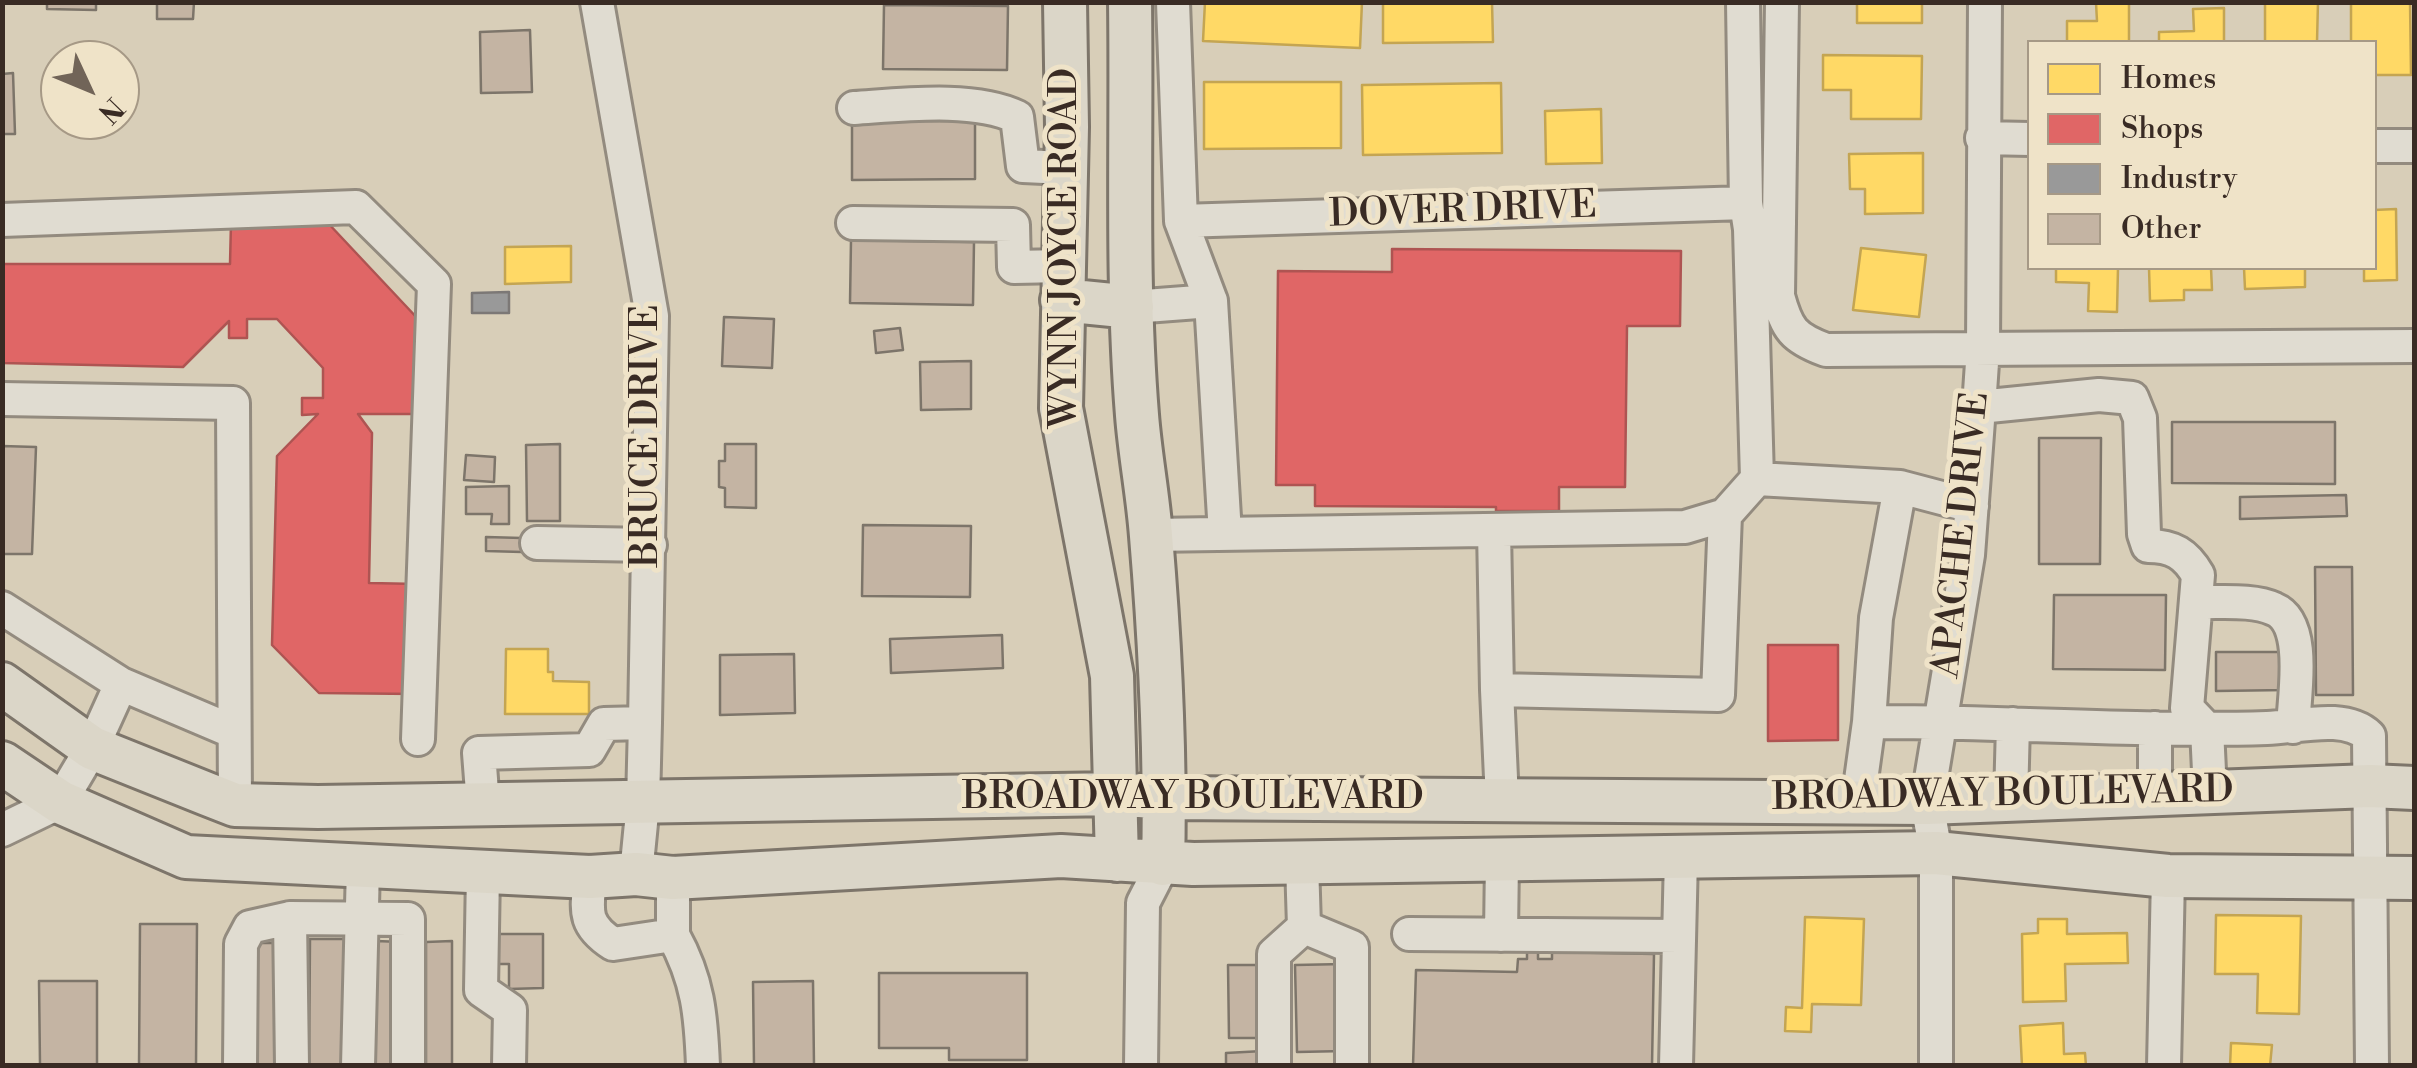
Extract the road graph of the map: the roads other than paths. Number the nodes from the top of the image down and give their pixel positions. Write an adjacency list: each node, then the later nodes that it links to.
1 (596, 2): 33 (street, BRUCE DRIVE)
2 (1065, 2): 13 (main road, WYNN JOYCE ROAD)
3 (1130, 2): 20 (main road, WYNN JOYCE ROAD)
4 (1173, 2): 16 (street)
5 (1743, 2): 14 (street)
6 (1782, 2): 22 (street)
7 (1984, 2): 9 (street, APACHE DRIVE)
8 (854, 108): 13 (street)
9 (1982, 138): 10 (street); 22 (street, APACHE DRIVE)
10 (2027, 139)
11 (2377, 146): 12 (street)
12 (2414, 146)
13 (1066, 168): 18 (main road, WYNN JOYCE ROAD)
14 (1746, 203): 16 (street, DOVER DRIVE); 25 (street)
15 (2, 220): 47 (street)
16 (1181, 221): 19 (street)
17 (852, 223): 18 (street)
18 (1062, 283): 20 (main road); 54 (main road, WYNN JOYCE ROAD)
19 (1211, 301): 20 (street); 31 (street)
20 (1132, 308): 30 (main road, WYNN JOYCE ROAD)
21 (2414, 346): 22 (street)
22 (1983, 348): 24 (street, APACHE DRIVE)
23 (2, 399): 46 (street)
24 (1979, 407): 27 (street, APACHE DRIVE); 34 (street)
25 (1758, 479): 26 (street); 28 (street)
26 (1900, 487): 27 (street); 39 (street)
27 (1972, 506): 40 (street, APACHE DRIVE)
28 (1725, 515): 29 (street); 38 (street)
29 (1494, 530): 31 (street); 38 (street)
30 (1151, 534): 31 (street); 56 (main road, WYNN JOYCE ROAD)
31 (1224, 534)
32 (537, 543): 33 (street)
33 (650, 545): 41 (street, BRUCE DRIVE)
34 (2196, 602): 43 (street); 45 (street)
35 (2, 608): 37 (street)
36 (2, 684): 48 (main road, BROADWAY BOULEVARD)
37 (121, 684): 46 (street); 48 (street)
38 (1497, 690): 57 (street)
39 (1869, 722): 40 (street); 60 (street)
40 (1941, 722): 42 (street); 61 (street, APACHE DRIVE)
41 (645, 723): 49 (street); 62 (street, BRUCE DRIVE)
42 (2013, 724): 44 (street); 58 (street)
43 (2293, 727): 45 (street); 51 (street)
44 (2155, 728): 45 (street); 55 (street)
45 (2207, 730): 53 (street)
46 (234, 732): 63 (street)
47 (418, 740)
48 (92, 748): 59 (street); 63 (main road, BROADWAY BOULEVARD)
49 (567, 750): 64 (street); 65 (street)
50 (2, 763): 59 (main road, BROADWAY BOULEVARD)
51 (2370, 786): 52 (main road, BROADWAY BOULEVARD); 53 (main road, BROADWAY BOULEVARD); 78 (street)
52 (2414, 788)
53 (2210, 792): 55 (main road, BROADWAY BOULEVARD)
54 (1116, 794): 56 (main road, BROADWAY BOULEVARD); 62 (main road, BROADWAY BOULEVARD); 70 (main road, WYNN JOYCE ROAD)
55 (2155, 794): 58 (main road, BROADWAY BOULEVARD)
56 (1165, 798): 57 (main road, BROADWAY BOULEVARD); 72 (main road, WYNN JOYCE ROAD)
57 (1502, 800): 60 (main road, BROADWAY BOULEVARD); 69 (main road)
58 (2010, 800): 61 (main road, BROADWAY BOULEVARD)
59 (60, 802): 66 (street); 73 (main road, BROADWAY BOULEVARD)
60 (1858, 802): 61 (main road, BROADWAY BOULEVARD)
61 (1928, 802): 67 (street, APACHE DRIVE)
62 (642, 803): 64 (main road, BROADWAY BOULEVARD); 75 (street, BRUCE DRIVE)
63 (234, 804): 65 (main road, BROADWAY BOULEVARD)
64 (566, 804): 65 (main road, BROADWAY BOULEVARD)
65 (483, 805)
66 (2, 830)
67 (1936, 853): 68 (main road, BROADWAY BOULEVARD); 76 (main road, BROADWAY BOULEVARD); 98 (street, APACHE DRIVE)
68 (1681, 857): 69 (main road, BROADWAY BOULEVARD); 87 (street)
69 (1502, 859): 71 (main road, BROADWAY BOULEVARD); 86 (street)
70 (1118, 860): 72 (main road, BROADWAY BOULEVARD); 75 (main road, BROADWAY BOULEVARD); 80 (street, WYNN JOYCE ROAD)
71 (1302, 862): 72 (main road, BROADWAY BOULEVARD); 83 (street)
72 (1163, 864): 80 (street, WYNN JOYCE ROAD)
73 (362, 866): 74 (main road, BROADWAY BOULEVARD); 82 (street)
74 (484, 872): 77 (main road, BROADWAY BOULEVARD); 92 (street)
75 (654, 876): 77 (main road, BROADWAY BOULEVARD); 85 (street, BRUCE DRIVE)
76 (2168, 876): 78 (main road, BROADWAY BOULEVARD); 99 (street)
77 (590, 877): 85 (street)
78 (2370, 878): 79 (main road, BROADWAY BOULEVARD); 100 (street)
79 (2414, 878)
80 (1143, 903): 94 (street, WYNN JOYCE ROAD)
81 (290, 918): 82 (street); 88 (street); 89 (street)
82 (361, 920): 90 (street); 91 (street)
83 (1304, 927): 95 (street); 96 (street)
84 (1409, 934): 86 (street)
85 (673, 935): 93 (street)
86 (1501, 935): 87 (street)
87 (1679, 936): 97 (street)
88 (240, 1066)
89 (292, 1066)
90 (358, 1066)
91 (408, 1066)
92 (508, 1066)
93 (703, 1066)
94 (1141, 1066)
95 (1274, 1066)
96 (1352, 1066)
97 (1676, 1066)
98 (1936, 1066)
99 (2164, 1066)
100 (2372, 1066)

